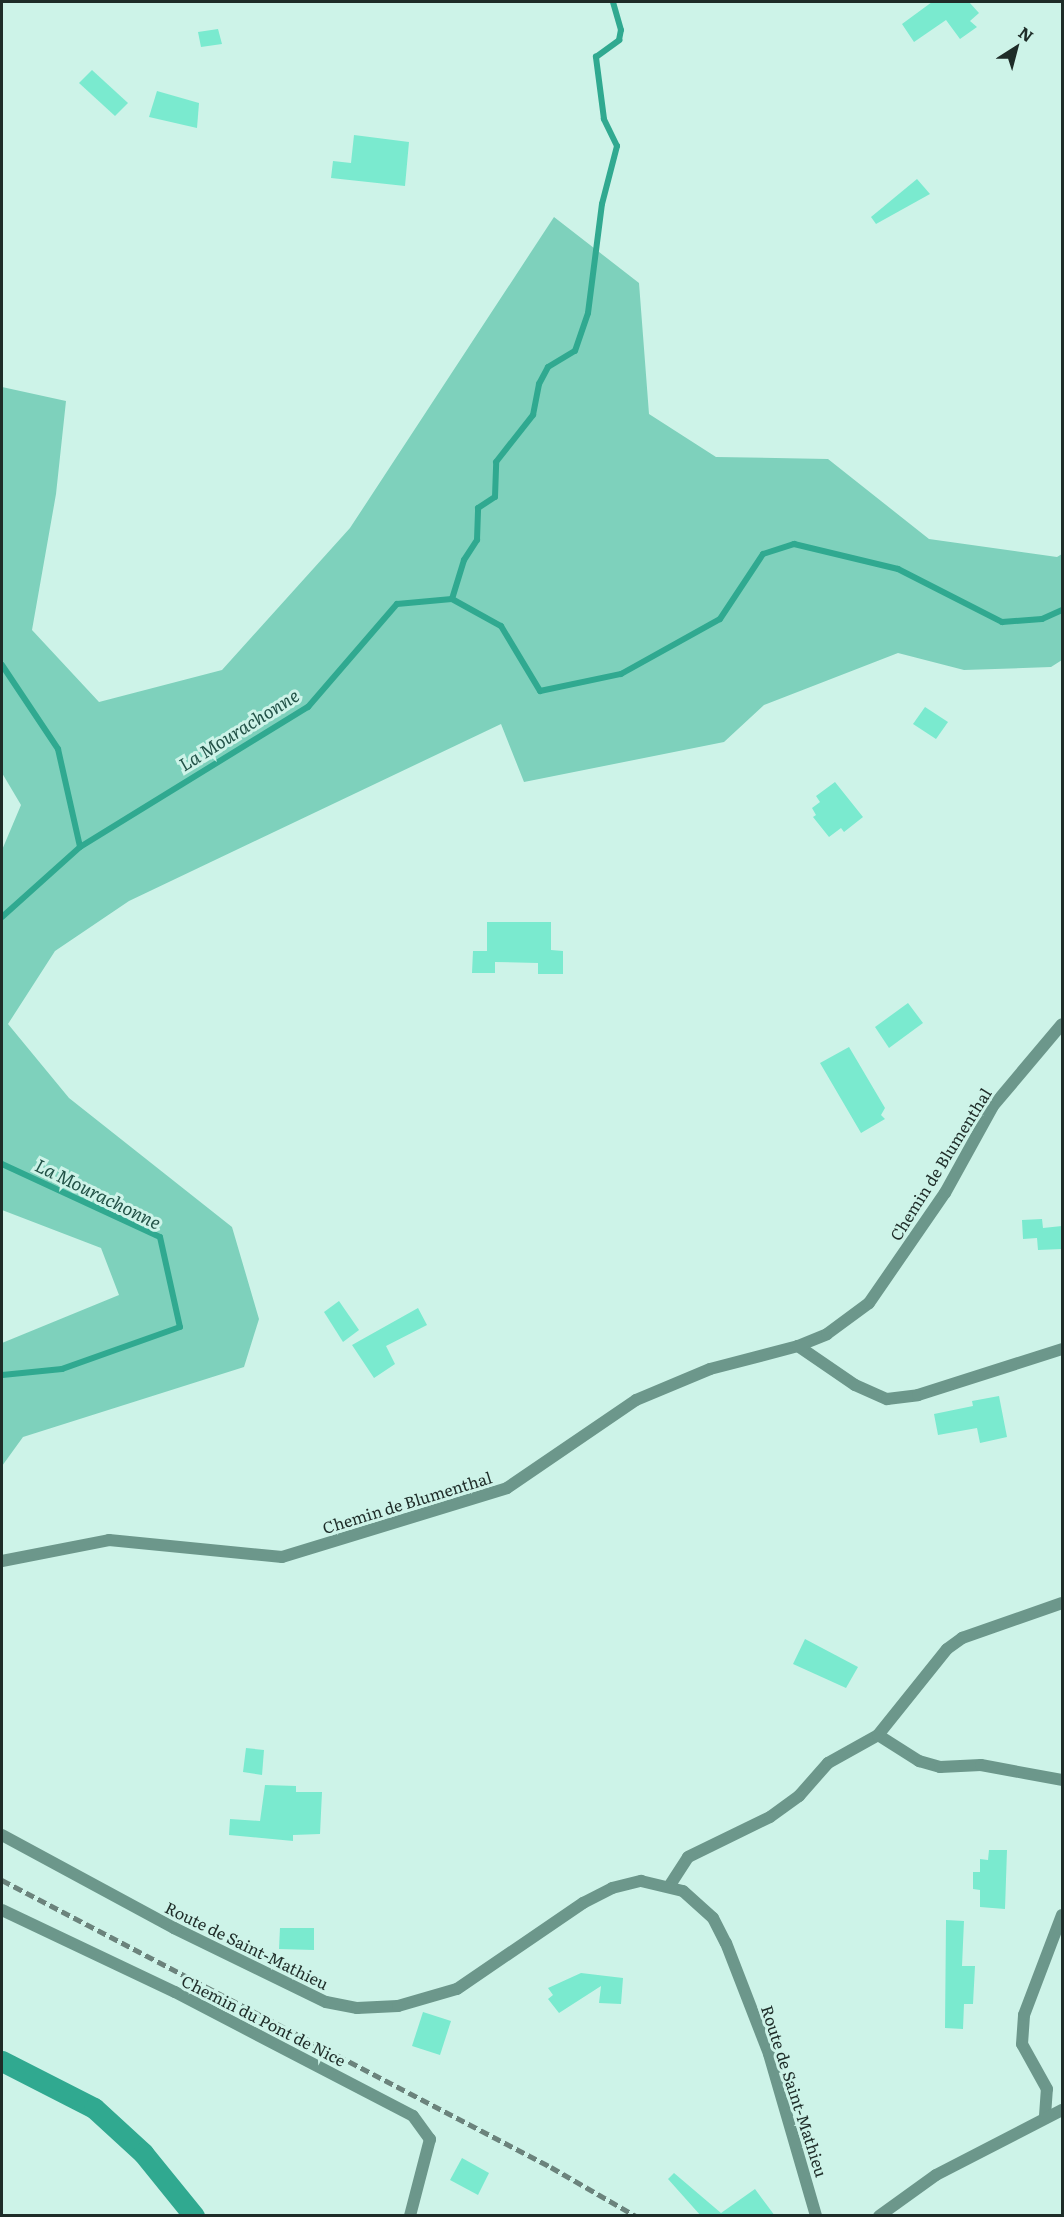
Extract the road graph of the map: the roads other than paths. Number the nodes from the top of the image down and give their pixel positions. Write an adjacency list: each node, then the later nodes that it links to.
1 (1062, 1024): 2 (street, Chemin de Blumenthal)
2 (798, 1346): 3 (street); 4 (street, Chemin de Blumenthal)
3 (1062, 1349)
4 (2, 1562)
5 (1062, 1603): 6 (street)
6 (878, 1735): 7 (street); 9 (street)
7 (1062, 1780)
8 (2, 1834): 9 (street, Route de Saint-Mathieu)
9 (670, 1885): 15 (street, Route de Saint-Mathieu)
10 (2, 1911): 14 (street, Chemin du Pont de Nice)
11 (1062, 1915): 13 (street)
12 (1062, 2110): 13 (street)
13 (1045, 2116): 16 (street)
14 (410, 2216)
15 (816, 2216)
16 (879, 2216)

